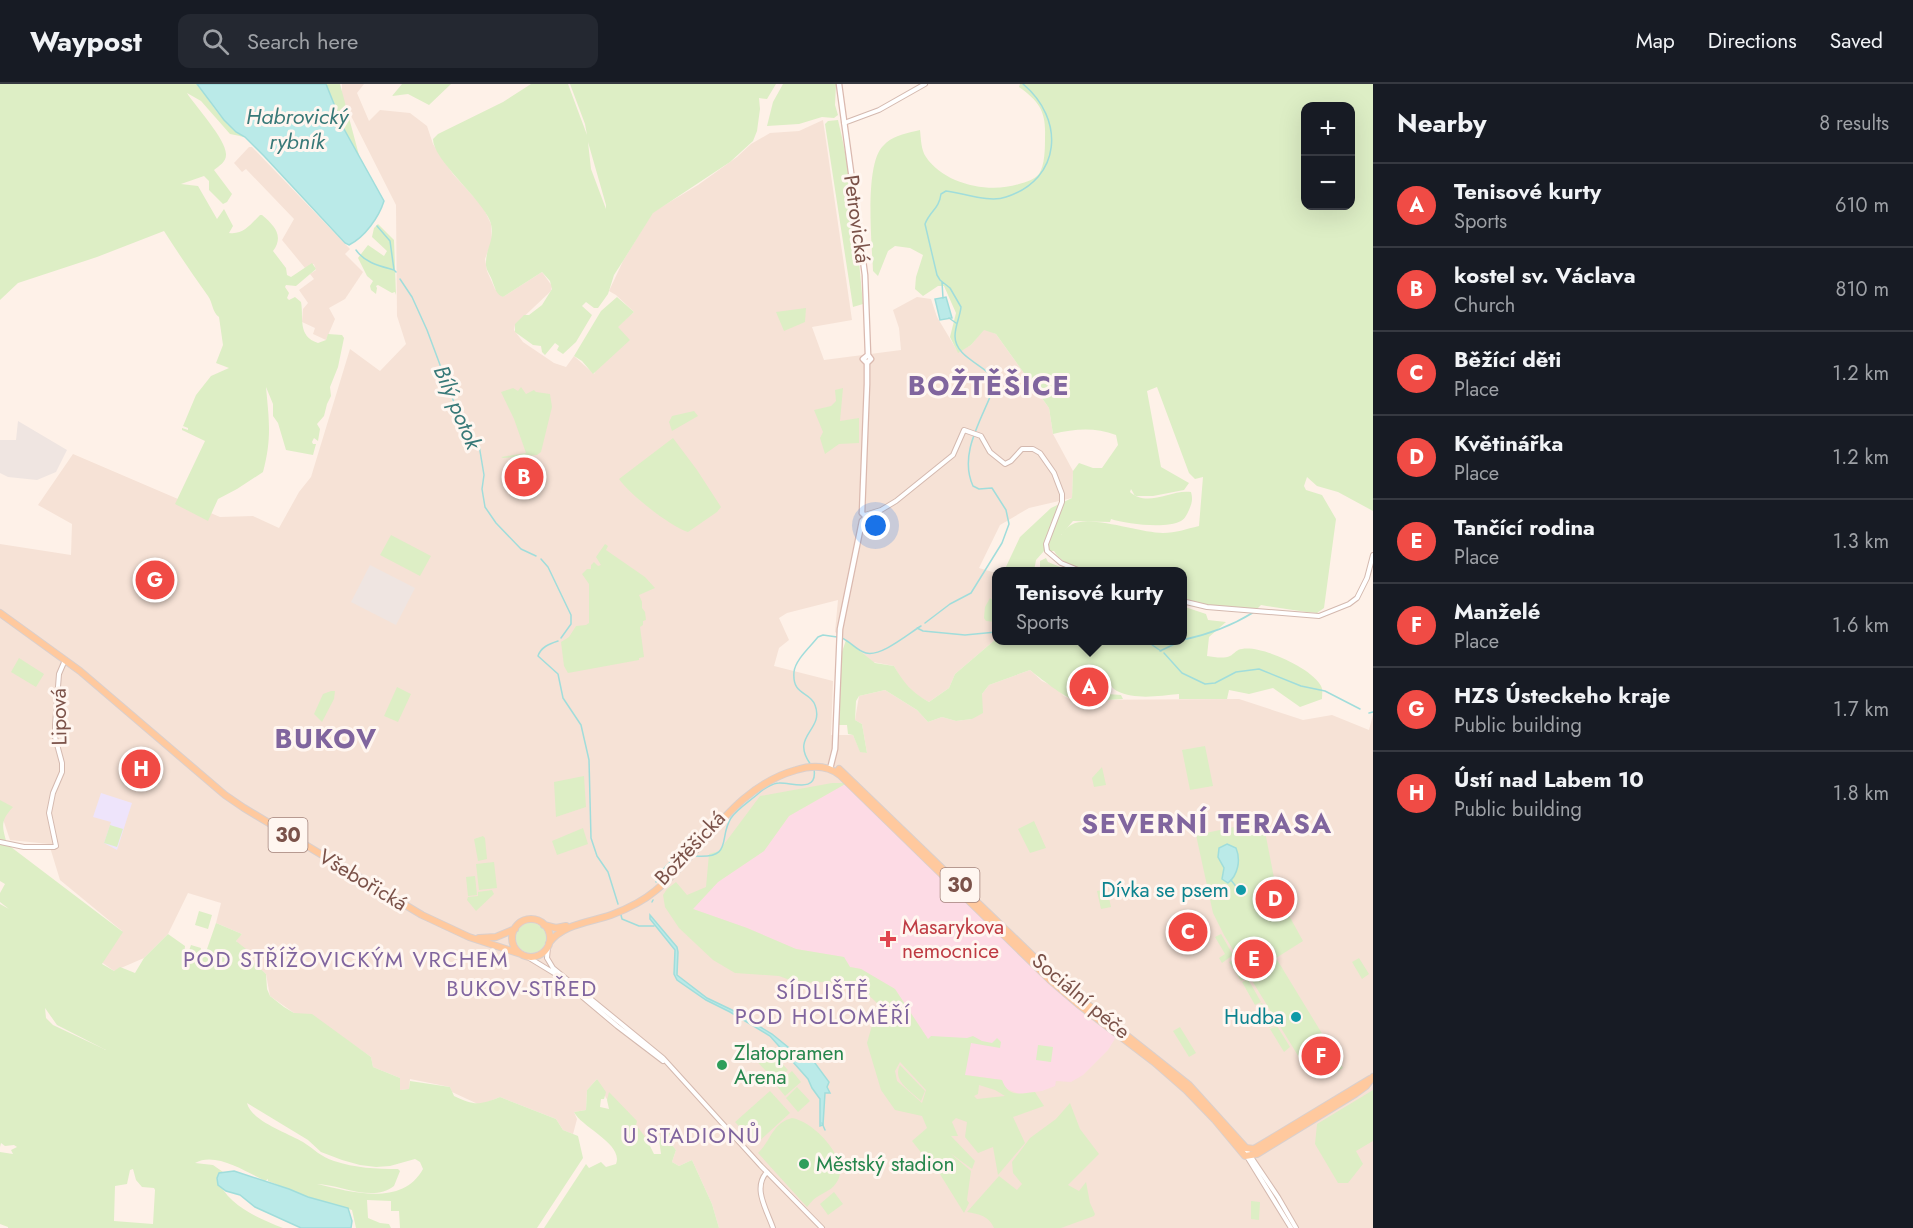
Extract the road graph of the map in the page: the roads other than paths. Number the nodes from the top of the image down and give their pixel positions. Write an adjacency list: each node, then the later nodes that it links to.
1 (839, 84): 3 (main road, Petrovická)
2 (925, 84): 3 (street)
3 (844, 123): 4 (main road, Petrovická)
4 (864, 514): 6 (street); 11 (main road)
5 (1373, 555): 7 (street)
6 (1071, 567)
7 (1187, 602)
8 (0, 613): 9 (main road, 30)
9 (65, 660): 12 (street, Lipová); 15 (main road, Všebořická / 30)
10 (810, 765): 11 (main road, Božtěšická / 30); 13 (main road, Božtěšická / 30); 16 (main road, Božtěšická)
11 (831, 767): 19 (main road, Sociální péče / 30); 19 (main road, Sociální péče / 30)
12 (0, 843)
13 (544, 925): 14 (main road, 30); 16 (main road)
14 (515, 928): 15 (main road, 30); 17 (main road)
15 (469, 937): 17 (main road, Všebořická / 30)
16 (549, 945): 17 (main road); 18 (street)
17 (523, 955): 18 (street)
18 (667, 1063): 20 (street)
19 (1251, 1154): 19 (main road); 23 (street); 24 (street)
20 (767, 1172): 21 (street); 22 (street)
21 (773, 1228)
22 (822, 1228)
23 (1291, 1228)
24 (1296, 1228)

